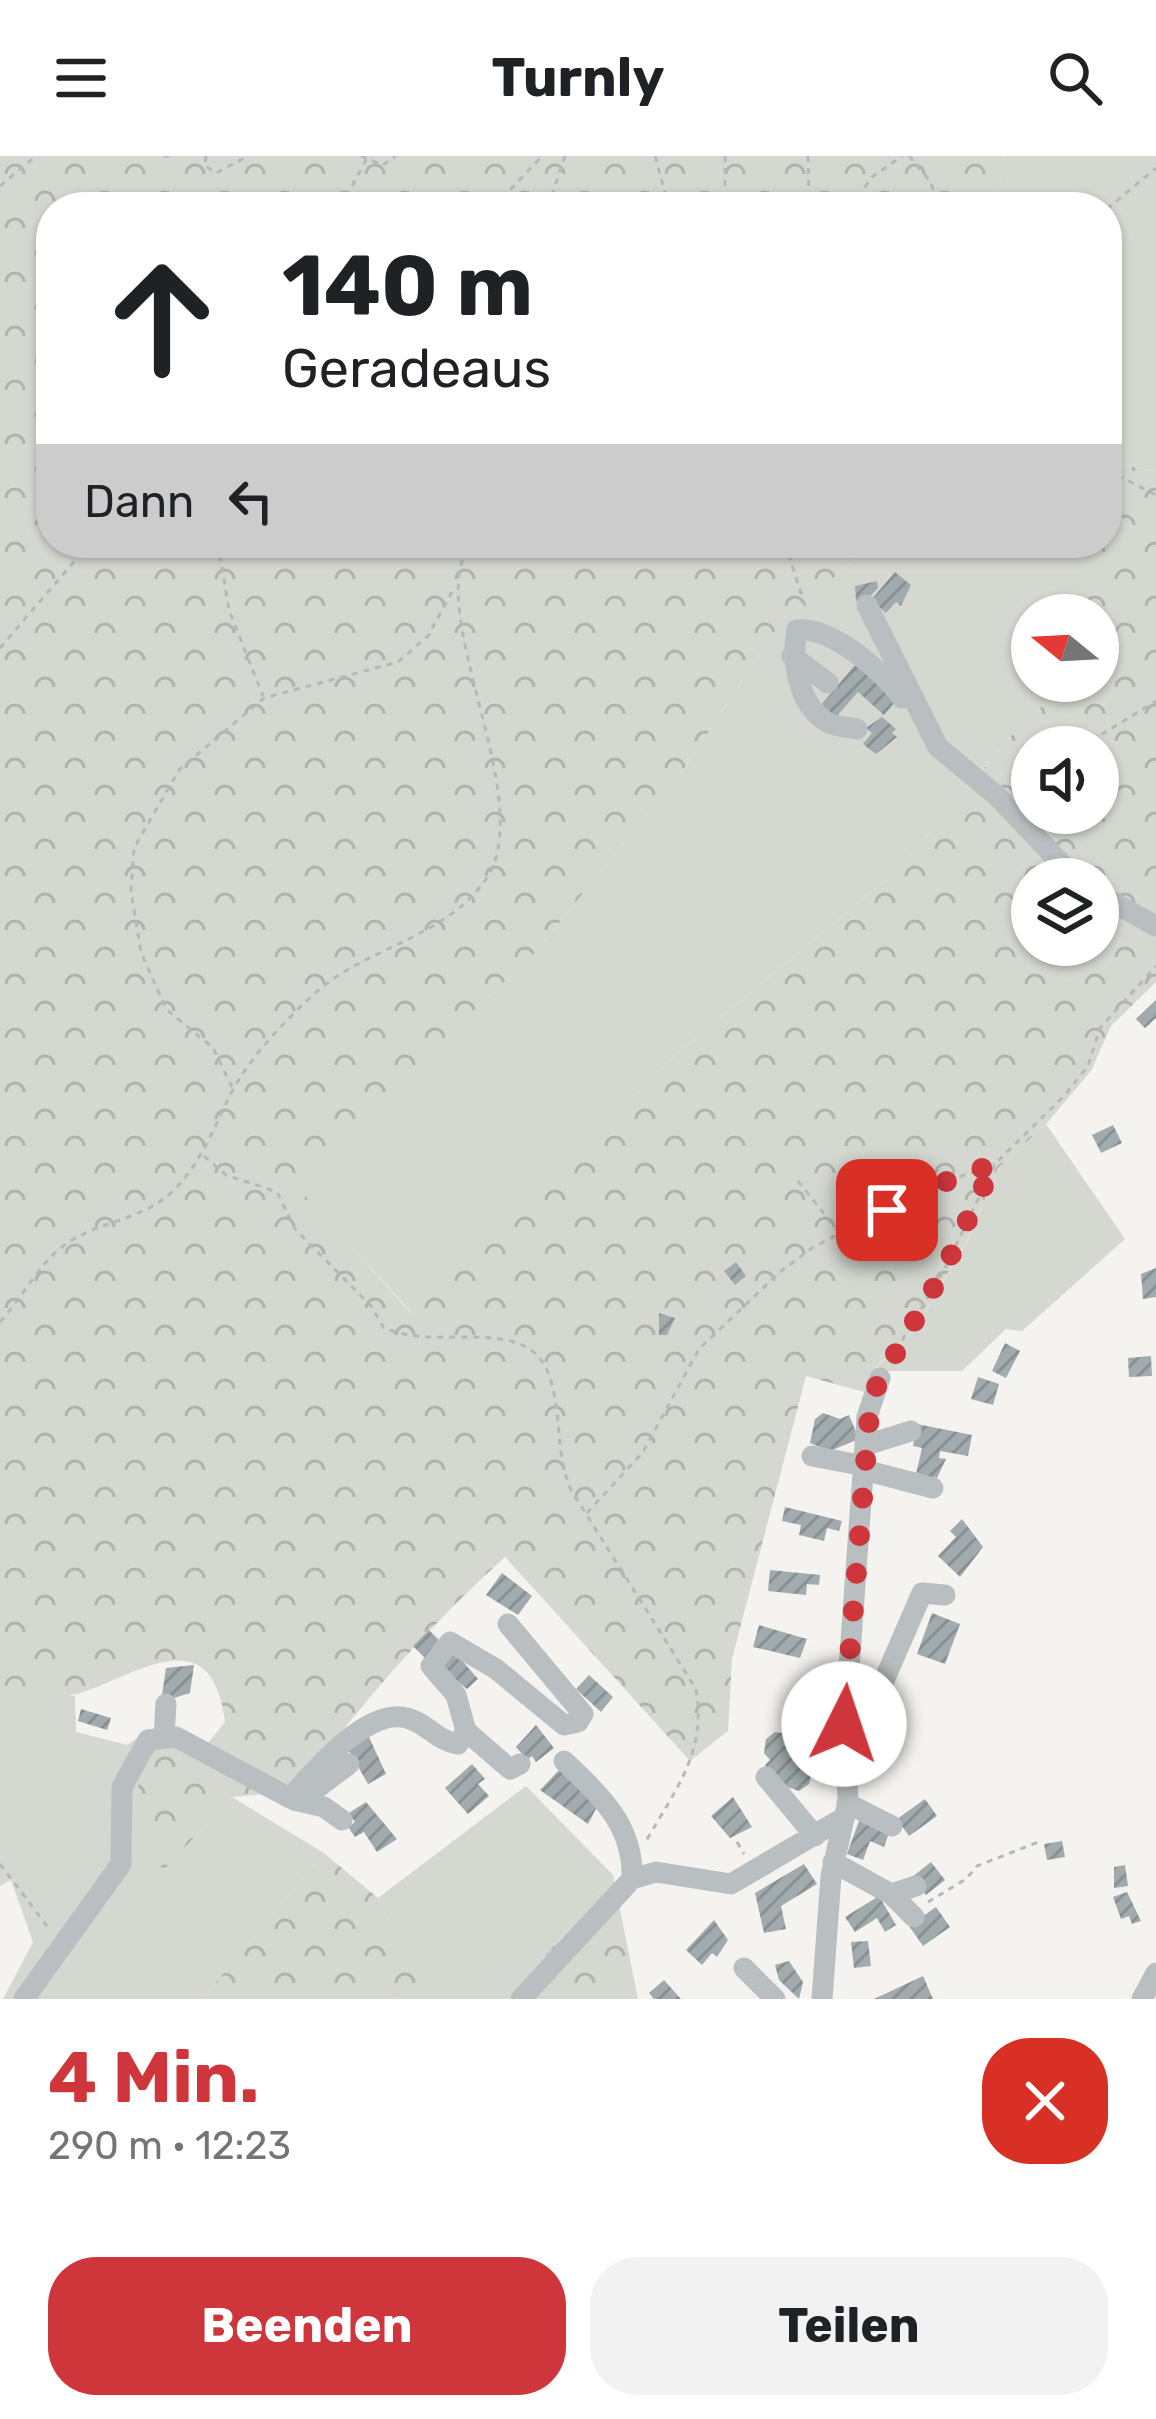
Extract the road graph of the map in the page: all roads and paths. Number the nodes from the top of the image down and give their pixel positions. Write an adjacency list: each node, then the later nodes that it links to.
1 (36, 156): 15 (path)
2 (163, 156): 3 (path)
3 (174, 156)
4 (206, 156): 5 (path)
5 (248, 156)
6 (394, 156): 13 (path)
7 (542, 156): 17 (path)
8 (565, 156): 18 (path)
9 (656, 156): 19 (path)
10 (725, 156): 20 (path)
11 (808, 156): 21 (path)
12 (906, 156): 22 (path); 23 (path)
13 (365, 158): 16 (path)
14 (1156, 168): 24 (path)
15 (0, 186)
16 (348, 192)
17 (508, 192)
18 (553, 192)
19 (665, 192)
20 (725, 192)
21 (809, 192)
22 (862, 192)
23 (934, 192)
24 (1122, 196)
25 (1122, 478): 26 (path)
26 (1156, 495)
27 (77, 558): 34 (path)
28 (220, 558): 37 (path)
29 (466, 558): 31 (path)
30 (790, 558): 33 (path)
31 (455, 586): 37 (path); 46 (path)
32 (867, 604): 41 (street)
33 (812, 628): 35 (street); 41 (street)
34 (0, 648)
35 (792, 656): 36 (street); 40 (street)
36 (828, 683)
37 (264, 698): 46 (path)
38 (1156, 701): 39 (path)
39 (1115, 726)
40 (857, 729)
41 (938, 747): 42 (street)
42 (1056, 858)
43 (1119, 906): 44 (street)
44 (1156, 926)
45 (1156, 966): 48 (path)
46 (233, 1089): 47 (path)
47 (203, 1155): 51 (path); 57 (path)
48 (994, 1164): 50 (path); 52 (path)
49 (798, 1181): 50 (path)
50 (841, 1236): 57 (path)
51 (0, 1322)
52 (880, 1378): 55 (street)
53 (910, 1431): 55 (street)
54 (812, 1456): 55 (street)
55 (865, 1461): 56 (street); 66 (street)
56 (933, 1488)
57 (586, 1514): 76 (path)
58 (945, 1595): 66 (street)
59 (508, 1624): 61 (street)
60 (166, 1704): 62 (street)
61 (466, 1731): 65 (street); 68 (street)
62 (164, 1738): 68 (street); 78 (street)
63 (564, 1761): 76 (street)
64 (349, 1764): 68 (street)
65 (520, 1764)
66 (847, 1767): 69 (street)
67 (766, 1777): 72 (street)
68 (295, 1800): 70 (street)
69 (845, 1810): 71 (street); 72 (street); 74 (street)
70 (342, 1820)
71 (892, 1826)
72 (815, 1836): 76 (street)
73 (1040, 1841): 77 (path)
74 (833, 1862): 77 (street); 84 (street)
75 (0, 1864): 78 (path)
76 (632, 1872): 82 (street)
77 (918, 1902)
78 (62, 1947): 81 (street)
79 (744, 1968): 83 (street)
80 (1156, 1973): 85 (street)
81 (24, 1999)
82 (521, 1999)
83 (775, 1999)
84 (822, 1999)
85 (1142, 1999)

